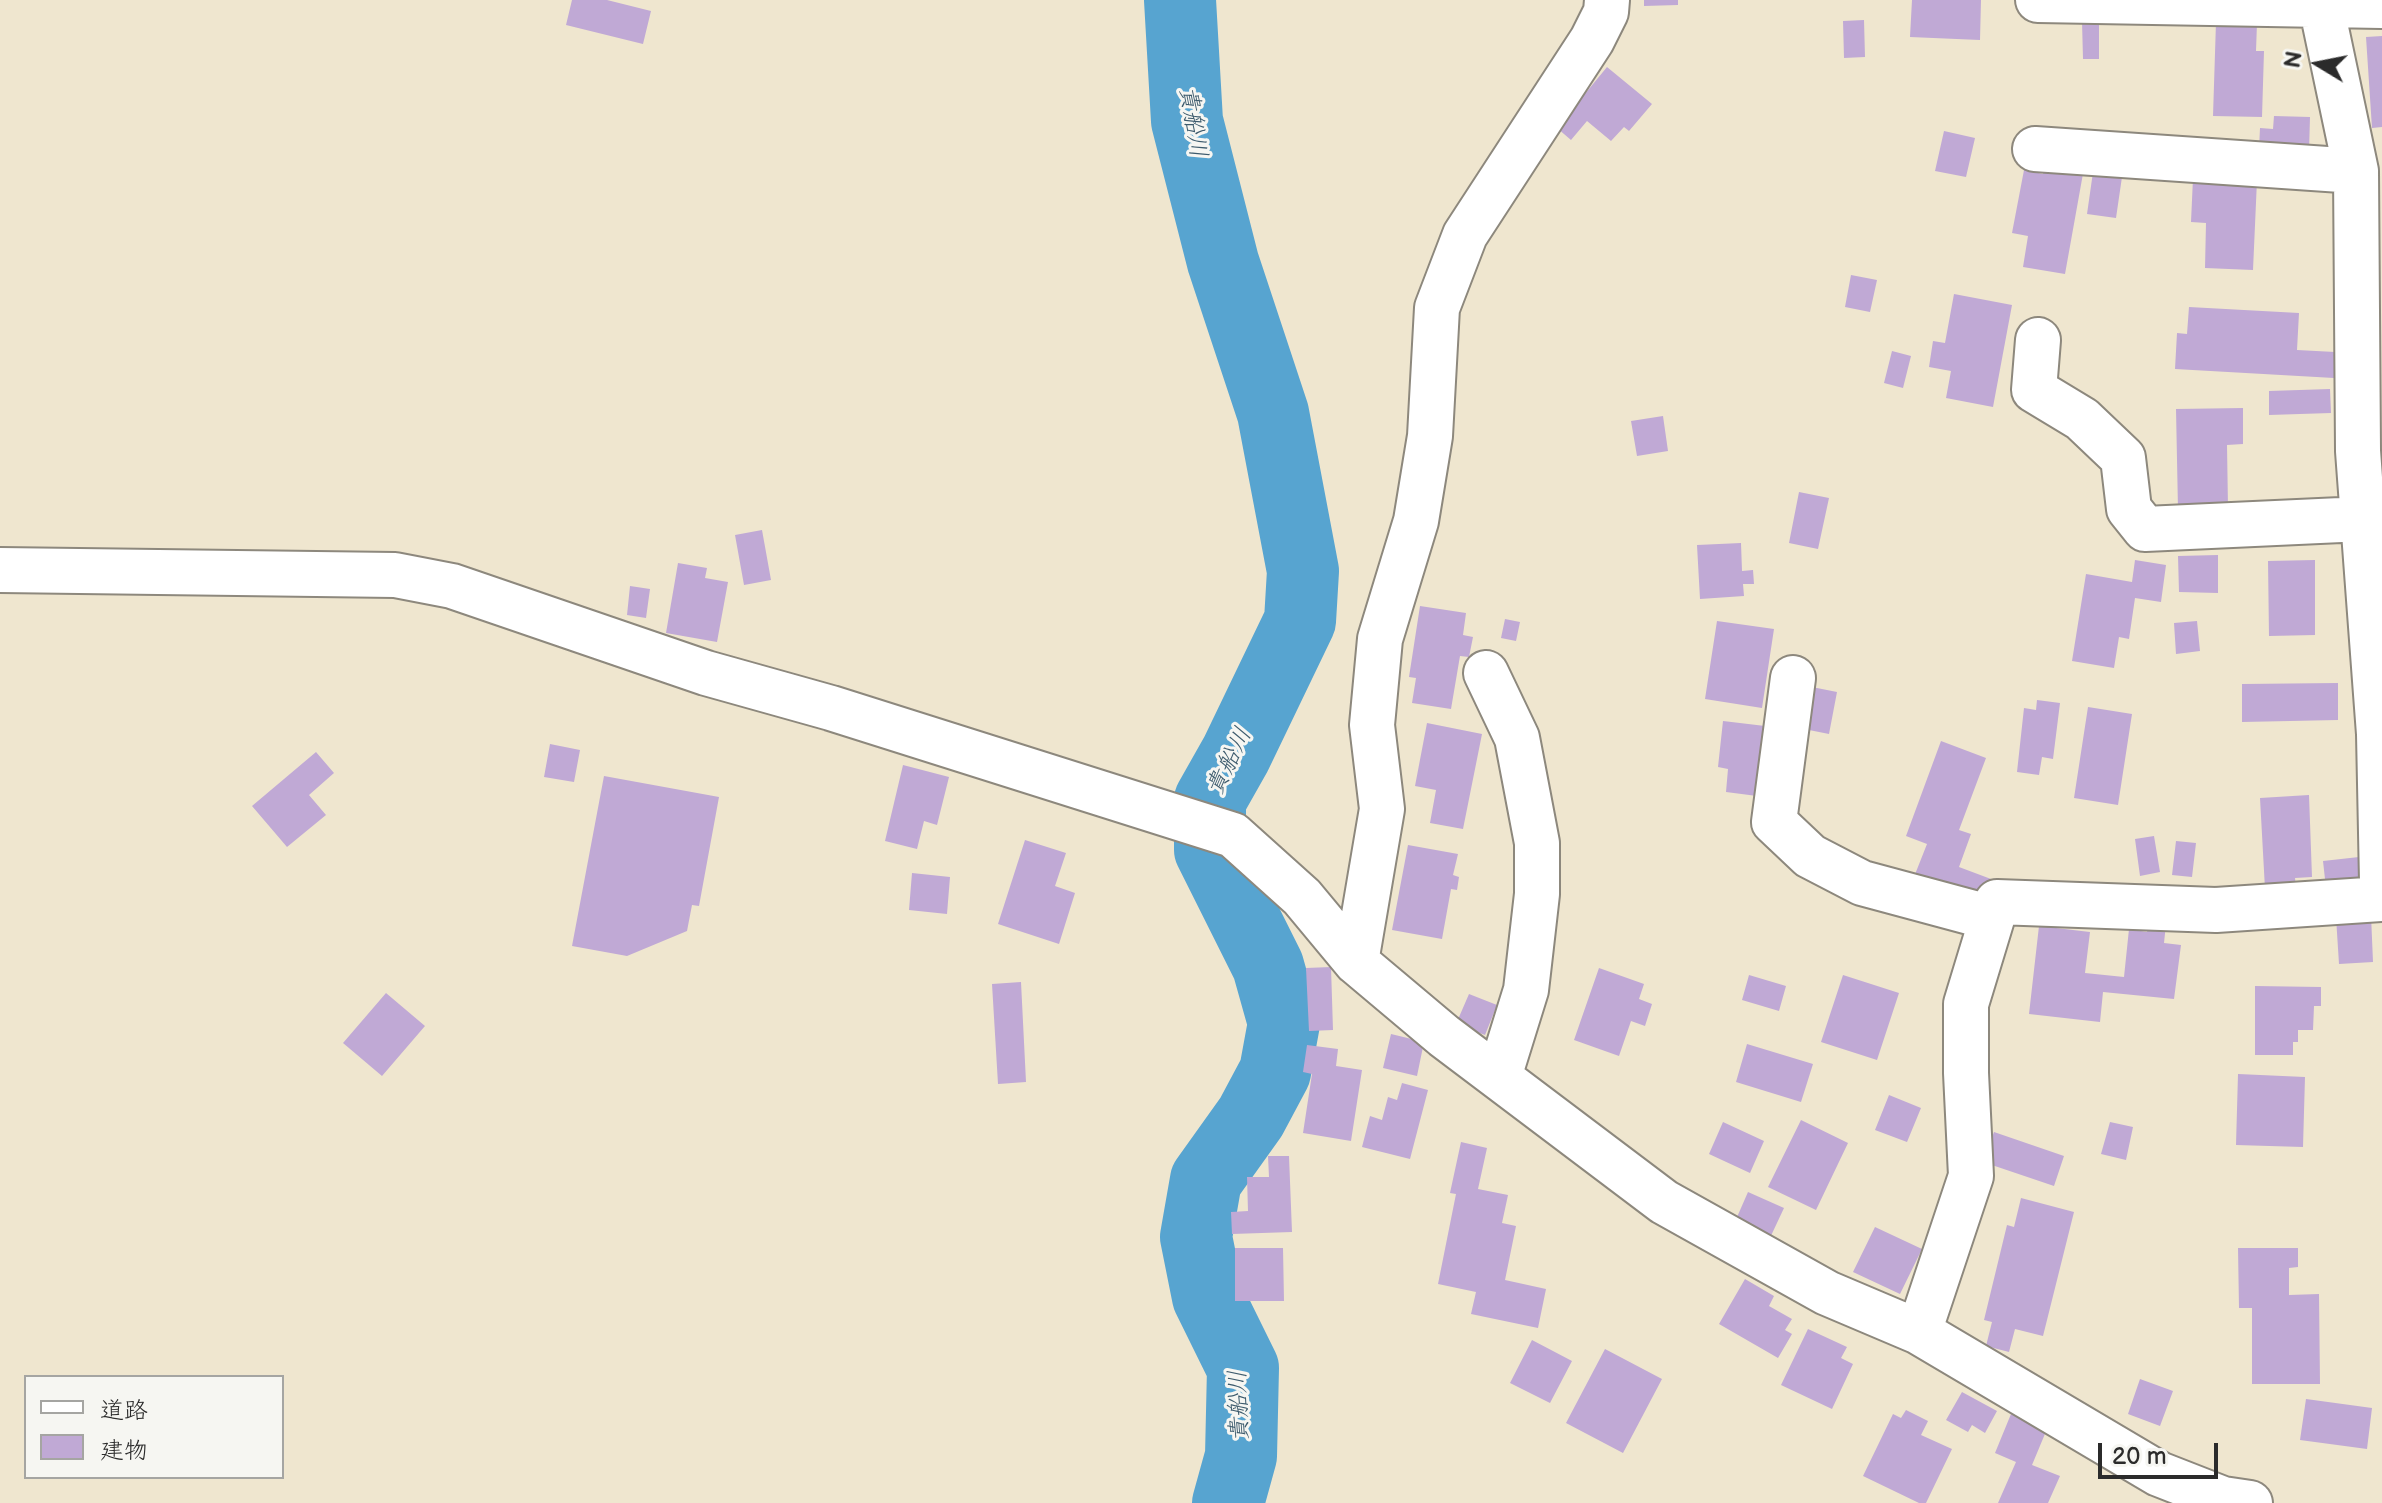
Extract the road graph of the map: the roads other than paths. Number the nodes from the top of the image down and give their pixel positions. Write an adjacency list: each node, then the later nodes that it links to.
1 (1607, 0): 16 (street)
2 (2038, 0): 3 (street)
3 (2320, 4): 4 (street); 6 (street)
4 (2382, 6)
5 (2035, 149): 6 (street)
6 (2356, 171): 8 (street)
7 (2038, 340): 8 (street)
8 (2363, 519): 10 (street)
9 (0, 570): 16 (street)
10 (2375, 581): 13 (street)
11 (1486, 673): 17 (street)
12 (1793, 678): 15 (street)
13 (2382, 882)
14 (2382, 899): 15 (street)
15 (1992, 918): 18 (street)
16 (1356, 962): 17 (street)
17 (1499, 1077): 18 (street)
18 (1919, 1332): 19 (street)
19 (2250, 1503)

